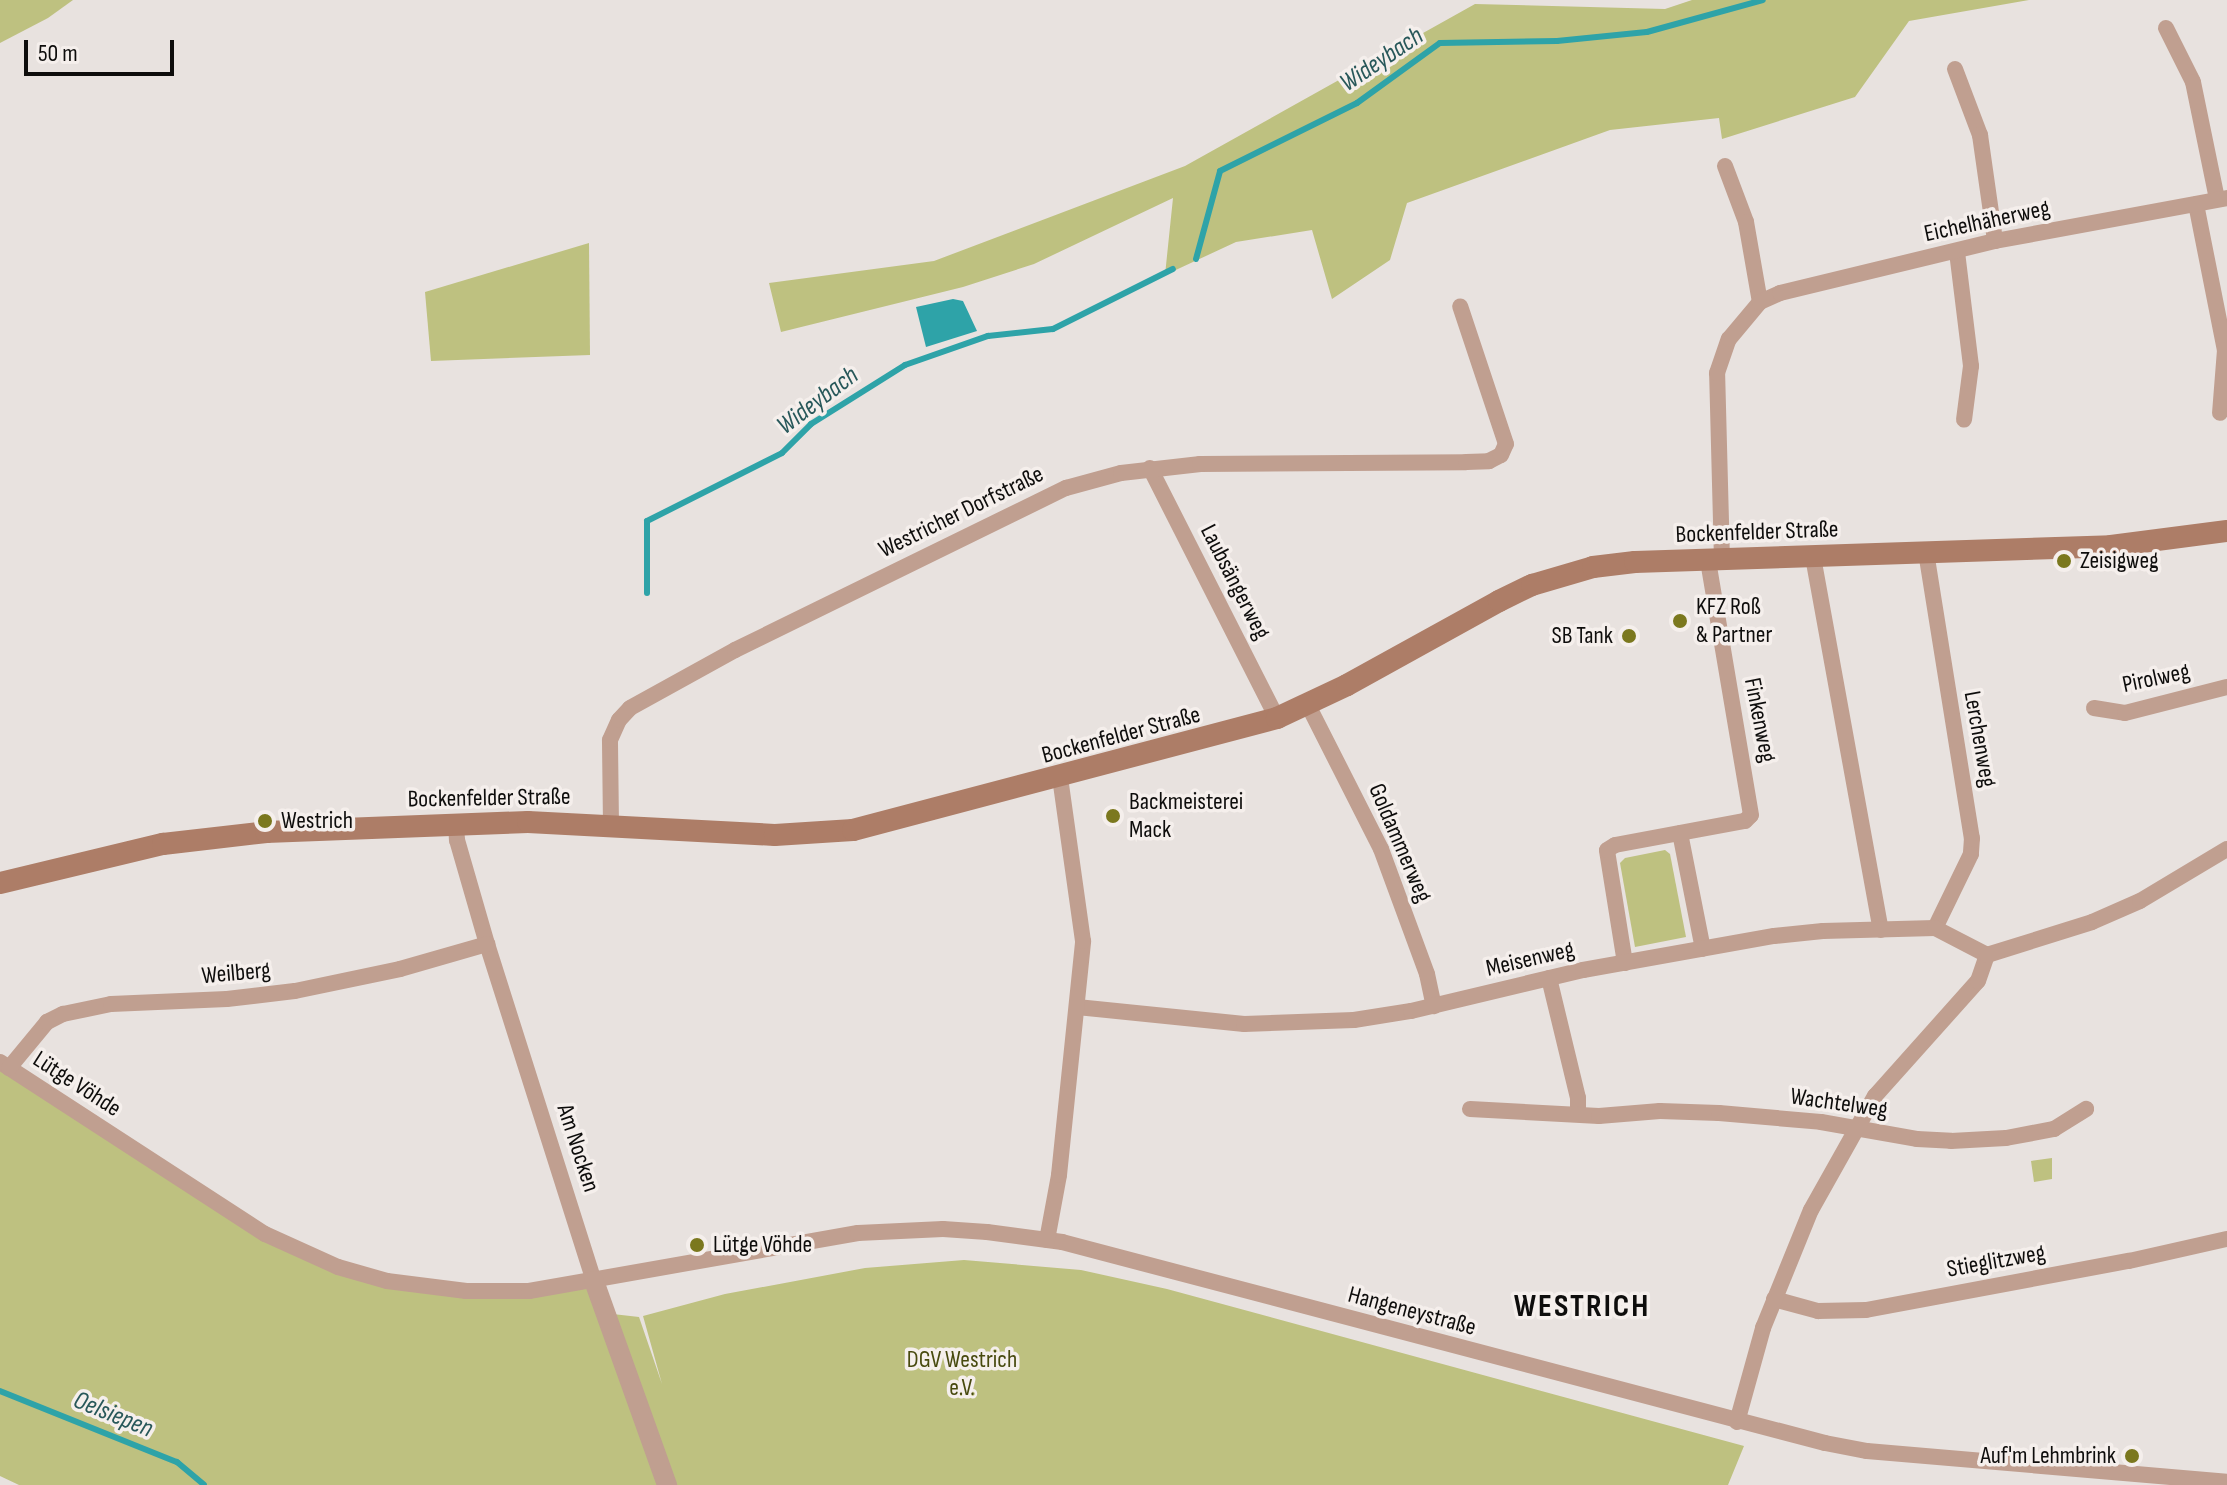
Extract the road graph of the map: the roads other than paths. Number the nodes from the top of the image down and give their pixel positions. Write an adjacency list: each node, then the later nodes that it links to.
1 (2166, 28): 4 (street)
2 (1955, 69): 6 (street)
3 (1725, 166): 8 (street)
4 (2222, 199): 5 (street, Eichelhäherweg)
5 (2196, 204): 6 (street, Eichelhäherweg); 10 (street)
6 (1995, 241): 7 (street, Eichelhäherweg)
7 (1957, 252): 8 (street, Eichelhäherweg); 11 (street)
8 (1760, 302): 16 (street, Eichelhäherweg)
9 (1460, 306): 12 (street, Westricher Dorfstraße)
10 (2220, 413)
11 (1964, 420)
12 (1150, 468): 20 (street, Laubsängerweg); 23 (street, Westricher Dorfstraße)
13 (2227, 531): 14 (main road, Bockenfelder Straße)
14 (1926, 552): 15 (main road, Bockenfelder Straße); 27 (street, Lerchenweg)
15 (1813, 557): 16 (main road, Bockenfelder Straße); 28 (street)
16 (1715, 560): 18 (main road, Bockenfelder Straße); 24 (street, Finkenweg)
17 (2227, 687): 19 (street, Pirolweg)
18 (1308, 705): 20 (main road, Bockenfelder Straße); 34 (street, Goldammerweg)
19 (2094, 708)
20 (1277, 718): 21 (main road, Bockenfelder Straße)
21 (1060, 778): 23 (main road, Bockenfelder Straße); 35 (street)
22 (456, 822): 23 (main road, Bockenfelder Straße); 26 (main road, Bockenfelder Straße); 29 (street, Am Nocken)
23 (611, 825)
24 (1680, 833): 30 (street); 32 (street, Finkenweg)
25 (2227, 849): 31 (street)
26 (0, 883)
27 (1935, 928): 28 (street, Meisenweg); 31 (street, Meisenweg)
28 (1881, 930): 30 (street, Meisenweg)
29 (487, 944): 36 (street, Weilberg); 43 (street, Am Nocken)
30 (1703, 949): 32 (street, Meisenweg)
31 (1987, 955): 40 (street)
32 (1625, 963): 33 (street, Meisenweg)
33 (1549, 978): 34 (street, Meisenweg); 39 (street)
34 (1434, 1006): 35 (street, Meisenweg)
35 (1077, 1007): 42 (street)
36 (4, 1065): 43 (street, Lütge Vöhde)
37 (1470, 1109): 39 (street, Wachtelweg)
38 (2086, 1109): 40 (street, Wachtelweg)
39 (1578, 1114): 40 (street, Wachtelweg)
40 (1855, 1128): 44 (street)
41 (2227, 1239): 44 (street, Stieglitzweg)
42 (1047, 1240): 43 (street, Lütge Vöhde); 45 (street, Hangeneystraße)
43 (594, 1281): 47 (street, Am Nocken)
44 (1774, 1299): 45 (street)
45 (1737, 1422): 46 (street, Hangeneystraße)
46 (2227, 1482)
47 (667, 1485)

